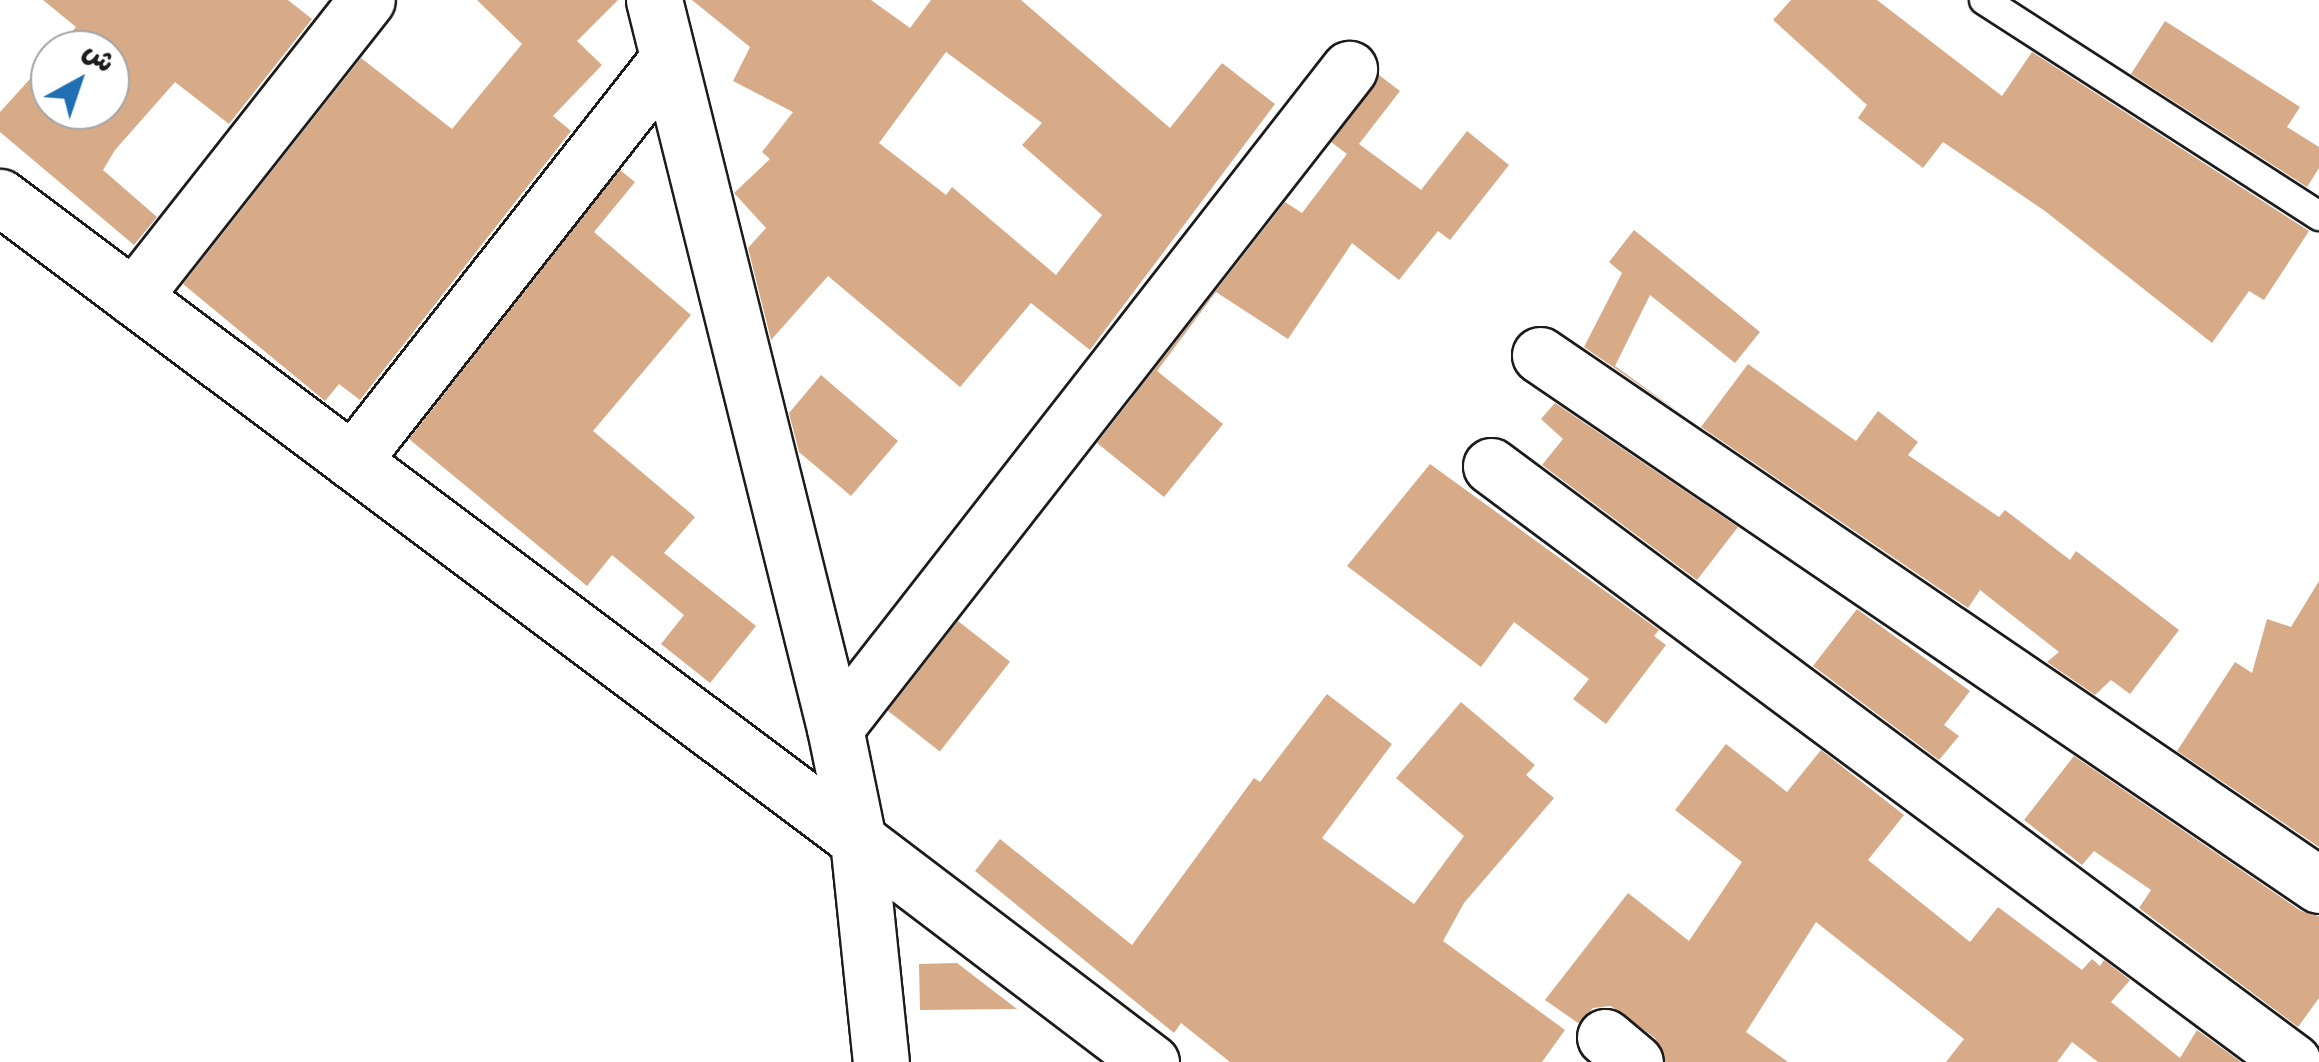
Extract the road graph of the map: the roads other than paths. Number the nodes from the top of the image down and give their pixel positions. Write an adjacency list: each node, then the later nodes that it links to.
1 (367, 0): 8 (street)
2 (654, 0): 4 (street)
3 (1984, 0): 7 (lane)
4 (668, 58): 10 (street); 12 (street)
5 (1349, 69): 12 (street)
6 (0, 197): 8 (street)
7 (2319, 216)
8 (134, 297): 10 (street)
9 (1540, 355): 14 (street)
10 (352, 461): 13 (street)
11 (1491, 466): 17 (street)
12 (835, 728): 13 (street)
13 (858, 840): 15 (street); 16 (street)
14 (2319, 886)
15 (882, 1062)
16 (1152, 1062)
17 (2293, 1062)

